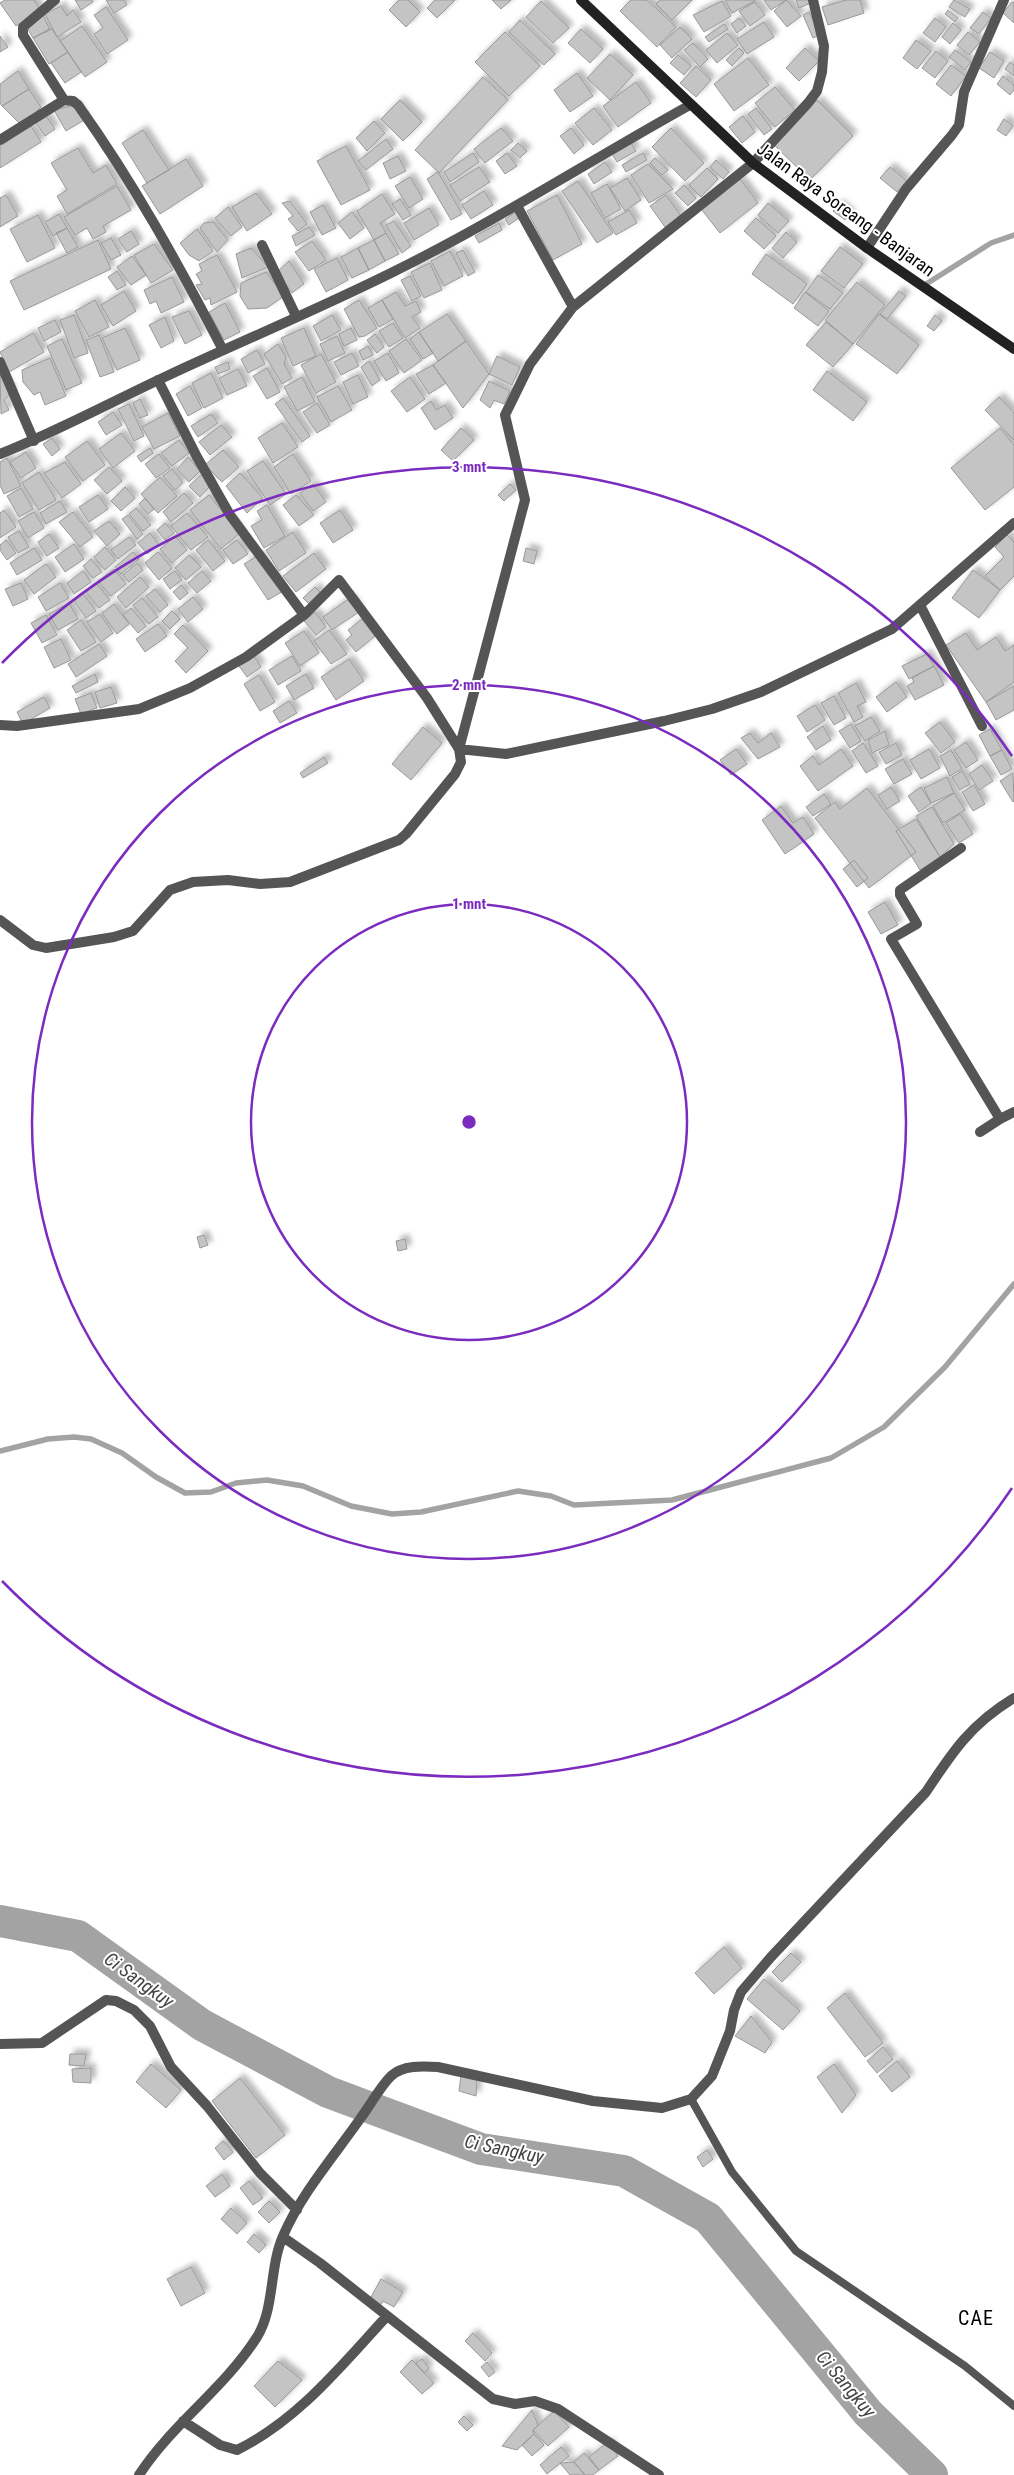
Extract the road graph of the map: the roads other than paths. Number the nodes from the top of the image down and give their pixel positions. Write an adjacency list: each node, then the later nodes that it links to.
1 (55, 0): 5 (street)
2 (581, 0): 6 (main road, Jalan Raya Soreang - Banjaran)
3 (813, 0): 8 (street)
4 (1004, 0): 11 (street)
5 (64, 100): 7 (street); 15 (street)
6 (690, 105): 8 (main road, Jalan Raya Soreang - Banjaran); 9 (street)
7 (0, 140)
8 (753, 163): 11 (main road, Jalan Raya Soreang - Banjaran); 12 (street)
9 (517, 206): 12 (street); 13 (street)
10 (262, 245): 13 (street)
11 (867, 248): 14 (main road, Jalan Raya Soreang - Banjaran)
12 (573, 307): 25 (street)
13 (296, 316): 15 (street)
14 (1014, 349)
15 (223, 350): 17 (street)
16 (0, 362): 18 (street)
17 (158, 380): 18 (street); 22 (street)
18 (34, 441): 19 (street)
19 (0, 454)
20 (1014, 523): 21 (street)
21 (920, 605): 24 (street); 25 (street)
22 (304, 615): 23 (street); 25 (street)
23 (0, 725)
24 (982, 726)
25 (459, 749): 27 (street)
26 (961, 848): 29 (street)
27 (0, 920)
28 (1014, 1112): 29 (street)
29 (1000, 1119): 30 (street)
30 (980, 1132)
31 (1014, 1698): 33 (street)
32 (0, 2044): 34 (street)
33 (691, 2099): 34 (street); 37 (lane)
34 (297, 2210): 35 (street)
35 (283, 2236): 36 (street); 38 (street)
36 (387, 2316): 38 (street); 40 (street)
37 (1014, 2406)
38 (183, 2421): 39 (street)
39 (139, 2475)
40 (659, 2475)

